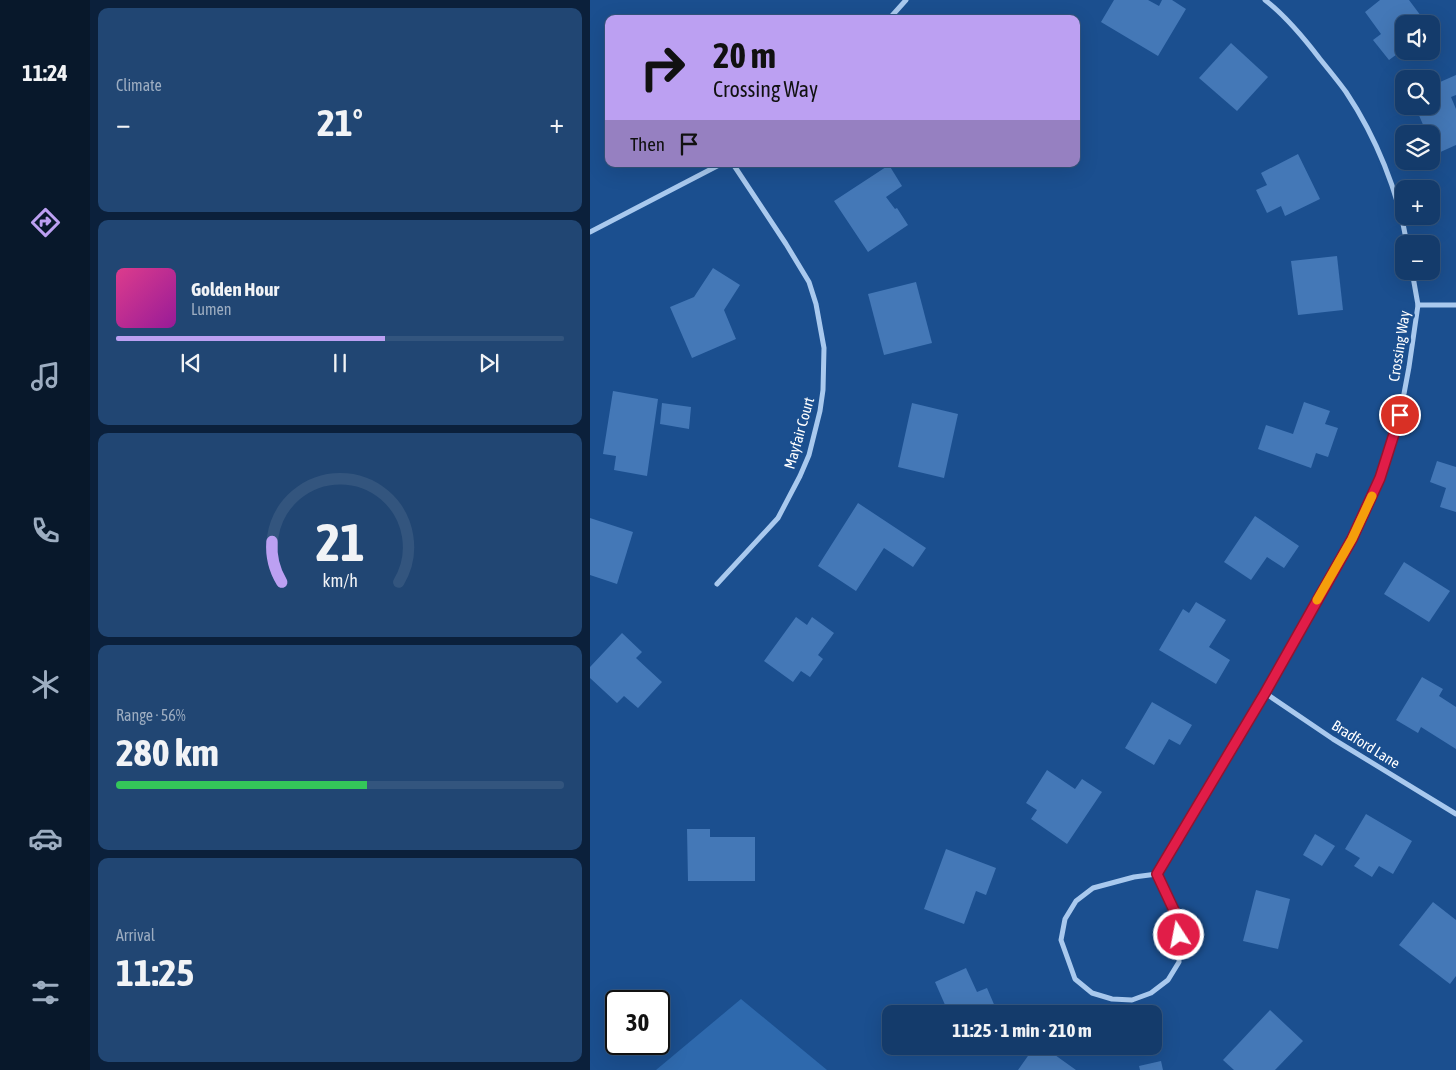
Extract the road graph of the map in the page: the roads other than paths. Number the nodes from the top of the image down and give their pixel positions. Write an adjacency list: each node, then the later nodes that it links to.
1 (906, 0): 3 (street)
2 (1265, 0): 7 (street)
3 (893, 15)
4 (715, 167): 6 (street)
5 (735, 167): 11 (street, Mayfair Court)
6 (590, 232)
7 (1405, 235)
8 (1414, 280): 9 (street, Crossing Way)
9 (1418, 305): 10 (street); 12 (street, Crossing Way)
10 (1456, 305)
11 (717, 584)
12 (1265, 693): 13 (street, Bradford Lane); 14 (street, Crossing Way)
13 (1456, 814)
14 (1157, 874): 14 (street)

